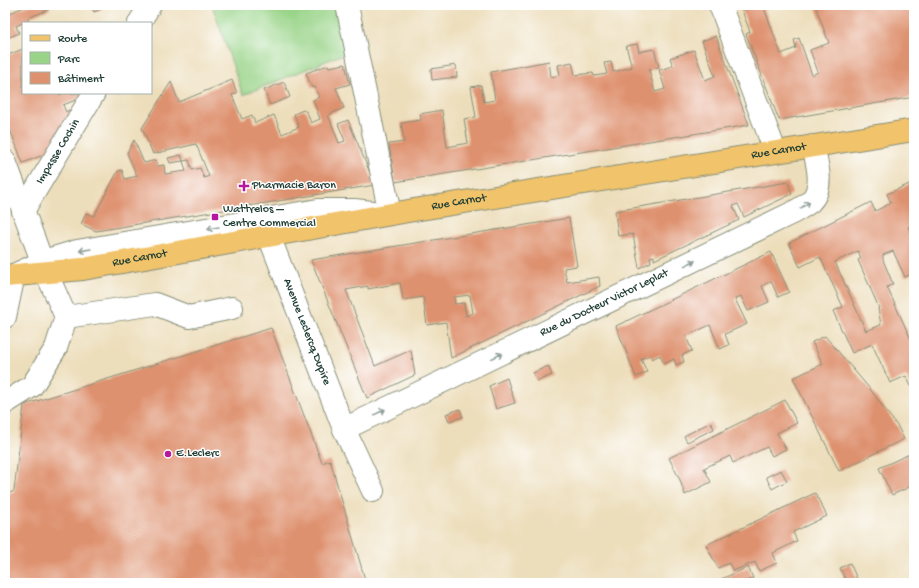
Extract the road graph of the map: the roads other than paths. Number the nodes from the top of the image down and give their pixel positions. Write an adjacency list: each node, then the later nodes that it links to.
1 (150, 5): 4 (street)
2 (347, 5): 11 (street)
3 (720, 5): 8 (street)
4 (140, 22)
5 (93, 94): 10 (street, Impasse Cochin)
6 (914, 130): 7 (main road, Rue Carnot)
7 (813, 146): 8 (main road, Rue Carnot); 19 (street, Rue du Docteur Victor Leplat, one-way to 7)
8 (775, 151): 11 (main road, Rue Carnot)
9 (5, 161): 10 (street)
10 (23, 211): 13 (street)
11 (390, 214): 12 (main road, Rue Carnot); 13 (street, one-way to 13)
12 (269, 236): 13 (main road, Rue Carnot); 19 (street, Avenue Leclercq Dupire)
13 (44, 267): 14 (main road, Rue Carnot); 17 (street)
14 (8, 277): 16 (street)
15 (232, 308): 17 (street)
16 (5, 317)
17 (66, 317): 18 (street)
18 (5, 403)
19 (344, 429): 20 (street, Avenue Leclercq Dupire)
20 (373, 491)

